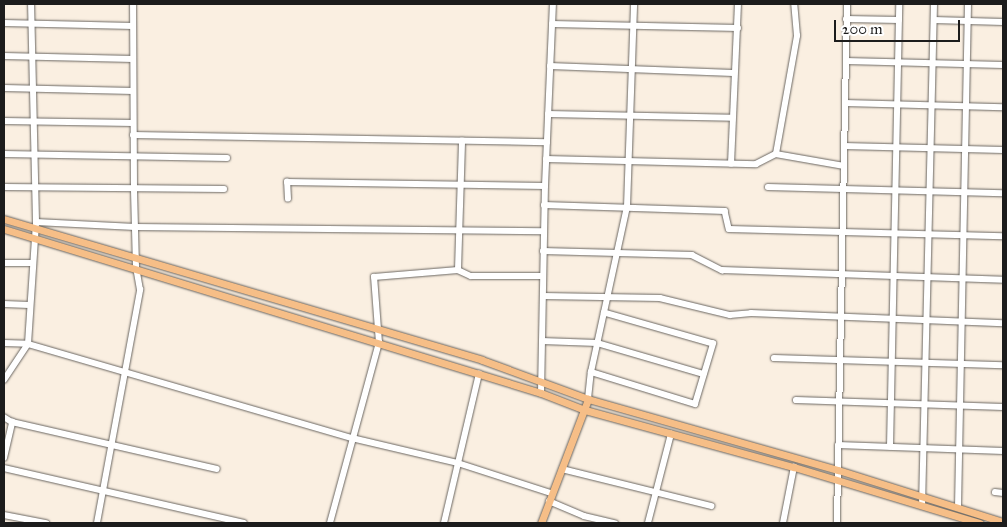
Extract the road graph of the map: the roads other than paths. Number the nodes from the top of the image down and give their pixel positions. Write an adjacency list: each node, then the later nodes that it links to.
1 (31, 4): 17 (street)
2 (133, 4): 19 (street)
3 (553, 4): 18 (street)
4 (634, 4): 20 (street)
5 (738, 4): 21 (street)
6 (794, 4): 56 (street)
7 (847, 4): 11 (street)
8 (899, 4): 12 (street)
9 (934, 4): 13 (street)
10 (968, 4): 14 (street)
11 (846, 19): 12 (street); 25 (street)
12 (899, 20): 26 (street)
13 (934, 20): 14 (street); 27 (street)
14 (968, 21): 15 (street); 28 (street)
15 (1003, 22)
16 (4, 23): 17 (street)
17 (31, 23): 19 (street); 23 (street)
18 (552, 24): 20 (street); 30 (street)
19 (133, 26): 24 (street)
20 (634, 26): 21 (street); 31 (street)
21 (738, 28): 32 (street)
22 (4, 56): 23 (street)
23 (31, 57): 24 (street); 34 (street)
24 (133, 59): 35 (street)
25 (846, 61): 26 (street); 36 (street)
26 (898, 62): 27 (street); 37 (street)
27 (933, 63): 28 (street); 38 (street)
28 (966, 64): 29 (street); 39 (street)
29 (1003, 64)
30 (550, 66): 31 (street); 41 (street)
31 (632, 70): 32 (street); 42 (street)
32 (733, 73): 43 (street)
33 (4, 88): 34 (street)
34 (31, 89): 35 (street); 45 (street)
35 (133, 91): 46 (street)
36 (845, 103): 37 (street); 50 (street)
37 (897, 104): 38 (street); 51 (street)
38 (932, 105): 39 (street); 52 (street)
39 (966, 105): 40 (street); 53 (street)
40 (1003, 106)
41 (548, 114): 42 (street); 49 (street)
42 (631, 115): 43 (street); 61 (street)
43 (732, 118): 62 (street)
44 (4, 121): 45 (street)
45 (33, 122): 46 (street); 57 (street)
46 (133, 123): 47 (street)
47 (133, 135): 48 (street); 58 (street)
48 (462, 141): 49 (street); 64 (street)
49 (547, 142): 60 (street)
50 (844, 146): 51 (street); 63 (street)
51 (896, 148): 52 (street); 72 (street)
52 (931, 149): 53 (street); 74 (street)
53 (966, 149): 54 (street); 73 (street)
54 (1003, 150)
55 (4, 154): 57 (street)
56 (776, 154): 62 (street); 63 (street)
57 (36, 155): 58 (street); 68 (street)
58 (134, 157): 59 (street); 69 (street)
59 (227, 158)
60 (546, 159): 61 (street); 65 (street)
61 (629, 162): 62 (street); 78 (street)
62 (731, 164)
63 (844, 166): 71 (street)
64 (461, 185): 65 (street); 76 (street); 83 (street)
65 (545, 186): 77 (street)
66 (4, 187): 68 (street)
67 (768, 187): 71 (street)
68 (35, 188): 69 (street); 80 (street)
69 (134, 189): 70 (street); 81 (street)
70 (224, 190)
71 (844, 190): 72 (street); 85 (street)
72 (896, 191): 74 (street); 86 (street)
73 (964, 191): 74 (street); 75 (street); 88 (street)
74 (931, 192): 87 (street)
75 (1003, 193)
76 (288, 199)
77 (544, 205): 78 (street); 84 (street)
78 (627, 207): 85 (street); 92 (street)
79 (4, 219): 80 (main road)
80 (36, 225): 81 (street); 90 (street); 93 (main road)
81 (135, 227): 83 (street); 93 (street)
82 (4, 229): 90 (main road)
83 (460, 230): 84 (street); 97 (street)
84 (544, 231): 91 (street)
85 (843, 231): 86 (street); 98 (street)
86 (895, 232): 87 (street); 100 (street)
87 (930, 234): 88 (street); 101 (street)
88 (964, 235): 89 (street); 102 (street)
89 (1003, 236)
90 (36, 239): 95 (street); 96 (main road)
91 (544, 251): 92 (street); 99 (street)
92 (618, 252): 98 (street); 105 (street)
93 (135, 257): 96 (street); 114 (main road)
94 (4, 263): 95 (street)
95 (31, 263): 107 (street)
96 (136, 268): 117 (main road); 126 (street)
97 (458, 270): 99 (street); 114 (street)
98 (842, 275): 100 (street); 109 (street)
99 (543, 276): 104 (street)
100 (894, 276): 101 (street); 110 (street)
101 (929, 277): 102 (street); 111 (street)
102 (963, 278): 103 (street); 112 (street)
103 (1003, 280)
104 (543, 296): 105 (street); 115 (street)
105 (607, 297): 108 (street); 109 (street)
106 (4, 304): 107 (street)
107 (29, 305): 119 (street)
108 (604, 313): 118 (street); 129 (street)
109 (841, 317): 110 (street); 121 (street)
110 (893, 318): 111 (street); 122 (street)
111 (928, 320): 112 (street); 123 (street)
112 (962, 321): 113 (street); 124 (street)
113 (1003, 323)
114 (376, 329): 117 (street); 131 (main road)
115 (542, 341): 118 (street); 131 (street)
116 (4, 343): 119 (street)
117 (379, 343): 128 (main road); 144 (street)
118 (597, 343): 127 (street); 129 (street)
119 (28, 344): 126 (street); 130 (street)
120 (774, 358): 121 (street)
121 (840, 360): 122 (street); 135 (street)
122 (892, 362): 123 (street); 136 (street)
123 (927, 363): 124 (street); 137 (street)
124 (962, 363): 125 (street); 138 (street)
125 (1003, 365)
126 (126, 372): 144 (street); 145 (street)
127 (591, 372): 129 (street); 133 (street)
128 (479, 374): 132 (main road); 152 (street)
129 (704, 374)
130 (4, 380)
131 (541, 382): 132 (street); 133 (main road)
132 (541, 393): 140 (main road)
133 (588, 399): 140 (main road); 157 (main road)
134 (796, 400): 135 (street)
135 (839, 401): 136 (street); 146 (street)
136 (891, 403): 137 (street); 147 (street)
137 (926, 404): 138 (street); 148 (street)
138 (961, 406): 139 (street); 149 (street)
139 (1003, 407)
140 (585, 410): 143 (main road); 156 (main road)
141 (4, 416): 142 (street)
142 (12, 422): 145 (street); 151 (street)
143 (671, 434): 153 (main road); 161 (street)
144 (352, 438): 152 (street); 174 (street)
145 (114, 444): 155 (street); 159 (street)
146 (838, 445): 147 (street); 157 (street)
147 (890, 447): 148 (street)
148 (924, 448): 149 (street); 163 (street)
149 (960, 449): 150 (street); 167 (street)
150 (1003, 451)
151 (4, 458)
152 (458, 463): 164 (street); 175 (street)
153 (794, 467): 158 (main road); 179 (street)
154 (4, 468): 159 (street)
155 (217, 469)
156 (562, 469): 161 (street); 164 (main road)
157 (838, 470): 158 (street); 163 (main road)
158 (838, 480): 166 (main road); 180 (street)
159 (102, 492): 172 (street); 173 (street)
160 (995, 492): 162 (street)
161 (656, 493): 165 (street); 178 (street)
162 (1003, 493)
163 (922, 496): 166 (street); 167 (main road)
164 (550, 497): 176 (main road); 177 (street)
165 (712, 506)
166 (922, 506): 169 (main road)
167 (958, 507): 169 (main road); 170 (main road)
168 (4, 514): 171 (street)
169 (957, 520): 181 (main road)
170 (1003, 522)
171 (46, 523)
172 (97, 523)
173 (244, 523)
174 (330, 523)
175 (444, 523)
176 (540, 523)
177 (615, 523)
178 (648, 523)
179 (783, 523)
180 (837, 523)
181 (980, 523)

